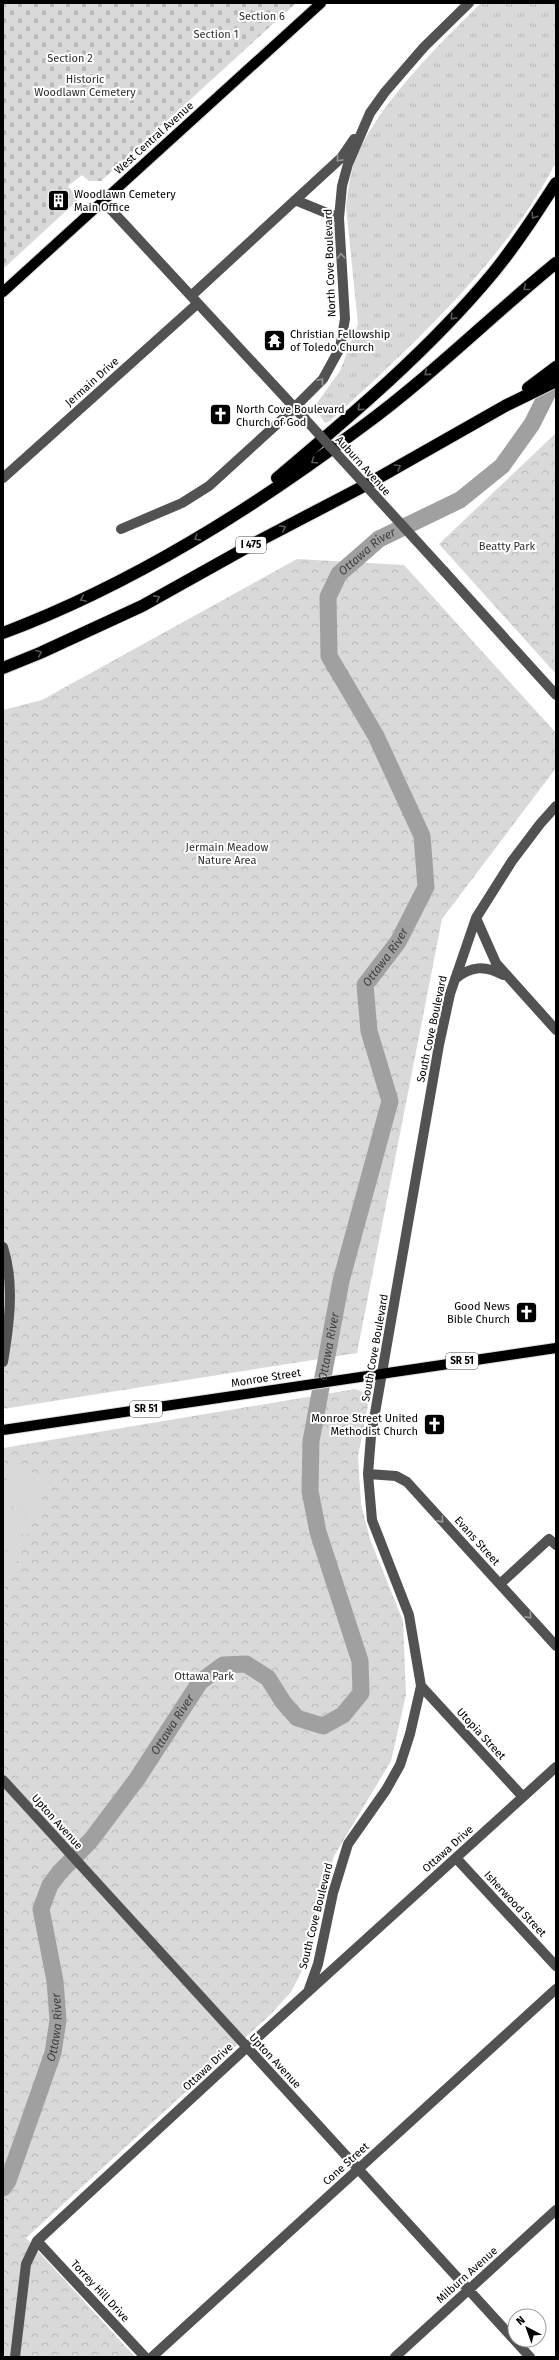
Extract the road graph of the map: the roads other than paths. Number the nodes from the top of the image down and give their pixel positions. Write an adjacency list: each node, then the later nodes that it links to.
1 (321, 3): 6 (main road, West Central Avenue)
2 (469, 3): 3 (street, North Cove Boulevard)
3 (362, 128): 5 (street, Jermain Drive, one-way to 5); 7 (street, North Cove Boulevard)
4 (556, 184): 16 (highway, one-way to 16)
5 (295, 200): 7 (street); 10 (street, Jermain Drive)
6 (103, 201): 9 (main road, West Central Avenue); 10 (street, Auburn Avenue)
7 (339, 218): 14 (street, North Cove Boulevard, one-way to 7)
8 (556, 263): 16 (highway, one-way to 16)
9 (3, 292)
10 (194, 300): 14 (street, Auburn Avenue); 15 (street, Jermain Drive)
11 (556, 367): 13 (highway)
12 (556, 381): 13 (highway)
13 (505, 406): 19 (highway, I 475, one-way to 13)
14 (294, 408): 17 (street, North Cove Boulevard); 20 (street, Auburn Avenue, bridge)
15 (3, 478)
16 (230, 517): 18 (highway, one-way to 18)
17 (121, 529)
18 (3, 633)
19 (3, 668)
20 (556, 695)
21 (556, 806): 22 (street, South Cove Boulevard)
22 (476, 918): 23 (street); 24 (street, South Cove Boulevard)
23 (507, 976): 24 (street); 25 (street)
24 (455, 979): 30 (street, South Cove Boulevard)
25 (556, 1030)
26 (3, 1247): 27 (street)
27 (6, 1291): 29 (street)
28 (556, 1348): 30 (main road, Monroe Street / SR 51)
29 (3, 1362)
30 (382, 1373): 31 (main road, Monroe Street / SR 51); 32 (street, South Cove Boulevard)
31 (3, 1430)
32 (368, 1474): 34 (street, Evans Street, one-way to 34); 36 (street, South Cove Boulevard)
33 (556, 1545): 34 (street)
34 (500, 1584): 35 (street, Evans Street, one-way to 35)
35 (556, 1646)
36 (421, 1686): 39 (street, Utopia Street); 43 (street, South Cove Boulevard)
37 (556, 1767): 39 (street, Ottawa Drive)
38 (3, 1780): 44 (street, Upton Avenue)
39 (523, 1797): 40 (street, Ottawa Drive)
40 (456, 1858): 41 (street, Isherwood Street); 43 (street, Ottawa Drive)
41 (556, 1966)
42 (556, 1989): 45 (street, Cone Street)
43 (308, 1992): 44 (street, Ottawa Drive)
44 (246, 2048): 45 (street, Upton Avenue); 47 (street, Ottawa Drive)
45 (358, 2169): 48 (street, Upton Avenue); 51 (street, Cone Street)
46 (556, 2210): 48 (street, Milburn Avenue)
47 (37, 2241): 49 (street, Ottawa Drive); 50 (street, Torrey Hill Drive)
48 (469, 2290): 52 (street, Milburn Avenue); 53 (street, Upton Avenue)
49 (15, 2357)
50 (145, 2357)
51 (152, 2357)
52 (395, 2357)
53 (530, 2357)

